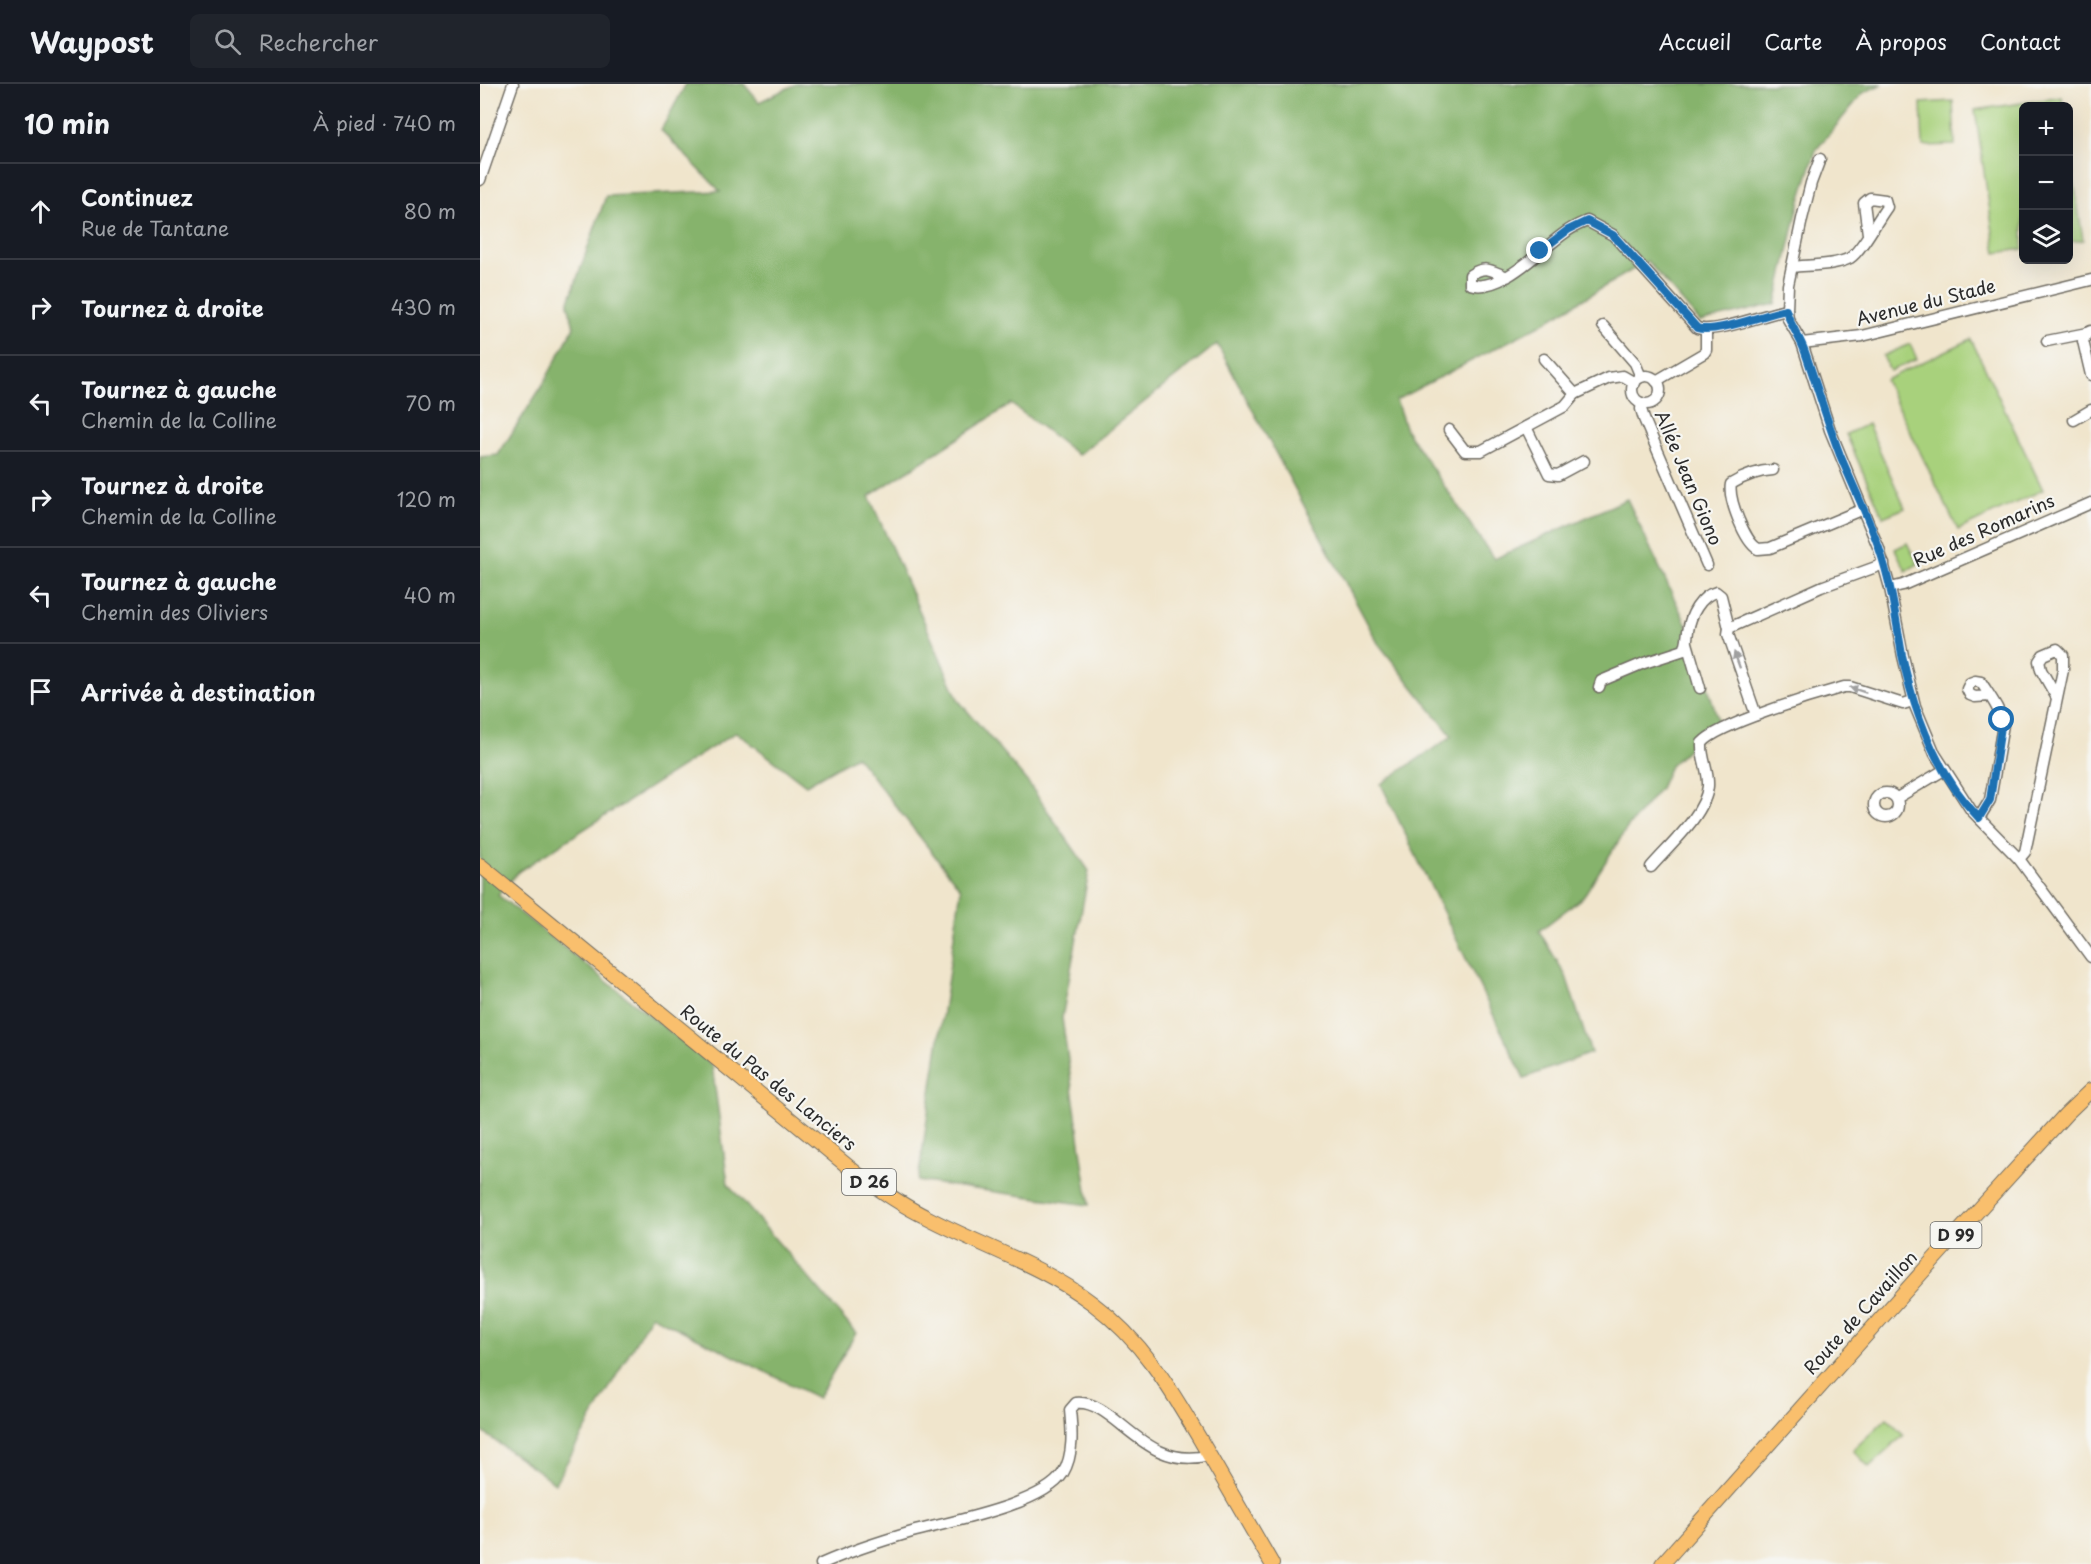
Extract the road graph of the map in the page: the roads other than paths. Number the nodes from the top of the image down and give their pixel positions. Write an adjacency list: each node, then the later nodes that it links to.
1 (513, 84): 3 (street)
2 (1821, 159): 5 (street)
3 (480, 180)
4 (1868, 234): 5 (street)
5 (1792, 267): 8 (street)
6 (1507, 277): 10 (street)
7 (2091, 280): 13 (street, Avenue du Stade)
8 (1786, 310): 10 (street); 13 (street)
9 (1604, 326): 16 (street)
10 (1706, 330): 17 (street)
11 (2089, 332): 12 (street); 15 (street)
12 (2047, 341)
13 (1802, 343): 27 (street)
14 (1544, 359): 18 (street)
15 (2091, 375)
16 (1638, 380): 17 (street); 18 (street); 19 (street)
17 (1656, 381): 19 (street)
18 (1575, 394): 22 (street)
19 (1642, 403): 28 (street, Allée Jean Giono)
20 (2091, 410): 21 (street)
21 (2074, 420)
22 (1526, 427): 23 (street); 24 (street)
23 (1449, 430)
24 (1584, 461)
25 (1773, 470): 27 (street)
26 (2091, 503): 30 (street, Rue des Romarins)
27 (1863, 509): 29 (street)
28 (1707, 564)
29 (1884, 564): 30 (street); 31 (street)
30 (1890, 588): 37 (street)
31 (1729, 628): 32 (street); 38 (street, one-way to 31)
32 (1687, 643): 33 (street); 34 (street)
33 (1599, 687)
34 (1700, 688)
35 (1990, 696): 41 (street)
36 (2057, 698): 42 (street)
37 (1913, 701): 38 (street, one-way to 38); 39 (street)
38 (1756, 715): 44 (street)
39 (1944, 770): 40 (street); 41 (street)
40 (1897, 798)
41 (1979, 818): 42 (street)
42 (2019, 859): 45 (street)
43 (480, 865): 47 (main road, Route du Pas des Lanciers / D 26)
44 (1650, 867)
45 (2091, 957)
46 (2091, 1090): 50 (main road, Route de Cavaillon / D 99)
47 (1209, 1455): 48 (street); 49 (main road, Route du Pas des Lanciers / D 26)
48 (821, 1564)
49 (1272, 1564)
50 (1662, 1564)

